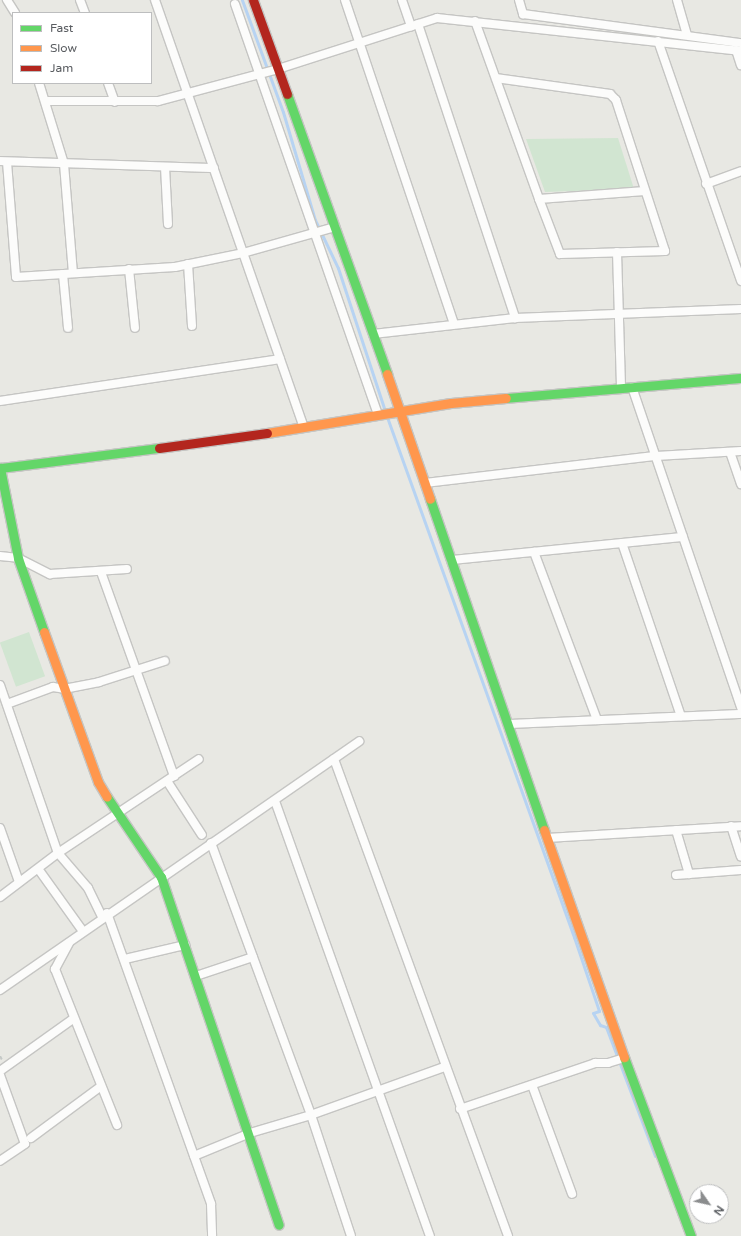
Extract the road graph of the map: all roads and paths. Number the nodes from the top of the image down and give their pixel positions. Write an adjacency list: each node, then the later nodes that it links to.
1 (7, 0): 10 (street)
2 (80, 0): 11 (street)
3 (155, 0): 24 (street)
4 (253, 0): 19 (street)
5 (344, 0): 16 (street)
6 (402, 0): 13 (street)
7 (519, 0): 14 (street)
8 (677, 0): 14 (street)
9 (235, 4): 20 (street)
10 (14, 12)
11 (84, 12)
12 (475, 21): 13 (street); 15 (street); 21 (street)
13 (414, 25): 16 (street); 47 (street)
14 (687, 35): 17 (street)
15 (658, 40): 17 (street); 32 (street)
16 (359, 43): 19 (street); 48 (street)
17 (739, 48): 18 (street)
18 (741, 65)
19 (278, 69): 20 (street); 36 (street)
20 (260, 74): 24 (street); 37 (street)
21 (496, 78): 33 (street); 34 (street)
22 (39, 84): 25 (street)
23 (108, 84): 26 (street)
24 (188, 93): 26 (street); 30 (street)
25 (46, 102): 26 (street); 28 (street)
26 (115, 102)
27 (3, 162): 28 (street); 43 (street)
28 (64, 164): 29 (street); 42 (street)
29 (165, 167): 30 (street); 35 (street)
30 (214, 168): 39 (street)
31 (741, 171): 32 (street)
32 (706, 184): 44 (street)
33 (645, 191): 34 (street); 38 (street)
34 (539, 199): 38 (street)
35 (168, 224)
36 (335, 227): 37 (street); 52 (street)
37 (315, 234): 39 (street); 59 (street)
38 (617, 252): 46 (street)
39 (243, 253): 40 (street); 53 (street)
40 (188, 264): 41 (street); 49 (street)
41 (129, 270): 42 (street); 51 (street)
42 (72, 273): 43 (street)
43 (63, 274): 50 (street)
44 (741, 281)
45 (741, 309): 46 (street)
46 (618, 314): 47 (street); 56 (street)
47 (515, 318): 48 (street)
48 (454, 324): 52 (street)
49 (192, 326)
50 (68, 328)
51 (135, 328)
52 (373, 334): 58 (street)
53 (280, 359): 57 (street); 60 (street)
54 (741, 378): 55 (street)
55 (632, 387): 56 (street); 63 (street)
56 (621, 388): 58 (street)
57 (0, 401)
58 (400, 411): 59 (street); 64 (street)
59 (378, 415): 60 (street)
60 (304, 427): 70 (street)
61 (741, 451): 62 (street)
62 (730, 452): 63 (street); 65 (street)
63 (656, 456): 64 (street); 66 (street)
64 (425, 483): 71 (street)
65 (741, 484)
66 (683, 537): 67 (street); 79 (street)
67 (622, 543): 68 (street); 81 (street)
68 (534, 552): 71 (street); 82 (street)
69 (0, 556): 70 (street)
70 (18, 558): 73 (street); 77 (street)
71 (451, 560): 83 (street)
72 (127, 569): 73 (street)
73 (101, 572): 75 (street)
74 (165, 661): 75 (street)
75 (135, 671): 77 (street); 87 (street)
76 (0, 685): 78 (street)
77 (64, 688): 78 (street); 90 (street)
78 (7, 704): 98 (street)
79 (741, 708)
80 (741, 714): 81 (street)
81 (681, 716): 82 (street)
82 (597, 720): 83 (street)
83 (508, 724): 96 (street)
84 (359, 740): 86 (street)
85 (199, 758): 87 (street)
86 (334, 759): 89 (street); 117 (street)
87 (174, 776): 88 (street)
88 (167, 781): 90 (street); 95 (street)
89 (274, 801): 97 (street); 122 (street)
90 (117, 815): 98 (street); 104 (street)
91 (731, 826): 92 (street); 94 (street); 99 (street)
92 (741, 826)
93 (0, 828): 105 (street)
94 (676, 830): 96 (street); 102 (street)
95 (202, 835)
96 (547, 838): 116 (street)
97 (212, 843): 104 (street); 111 (street)
98 (58, 853): 100 (street); 107 (street)
99 (741, 856)
100 (39, 870): 105 (street); 108 (street)
101 (741, 870): 102 (street)
102 (690, 874): 103 (street)
103 (676, 875)
104 (161, 877): 107 (street); 110 (street)
105 (19, 882): 106 (street)
106 (0, 897)
107 (104, 915): 108 (street); 112 (street)
108 (82, 930): 109 (street)
109 (71, 939): 114 (street); 115 (street)
110 (185, 945): 112 (street); 113 (street)
111 (253, 957): 113 (street); 124 (street)
112 (126, 959): 128 (street)
113 (196, 976): 126 (street)
114 (0, 990)
115 (73, 1019): 118 (street); 121 (street)
116 (624, 1058): 120 (street); 136 (street)
117 (444, 1067): 122 (street); 123 (street)
118 (0, 1071)
119 (0, 1075): 129 (street)
120 (532, 1085): 123 (street); 130 (street)
121 (100, 1087): 125 (street); 127 (street)
122 (379, 1092): 124 (street); 134 (street)
123 (460, 1109): 135 (street)
124 (311, 1115): 126 (street); 133 (street)
125 (117, 1125)
126 (250, 1133): 128 (street); 131 (street)
127 (31, 1138)
128 (194, 1156): 132 (street)
129 (0, 1161)
130 (572, 1194)
131 (280, 1225)
132 (212, 1236)
133 (351, 1236)
134 (430, 1236)
135 (508, 1236)
136 (691, 1236)

